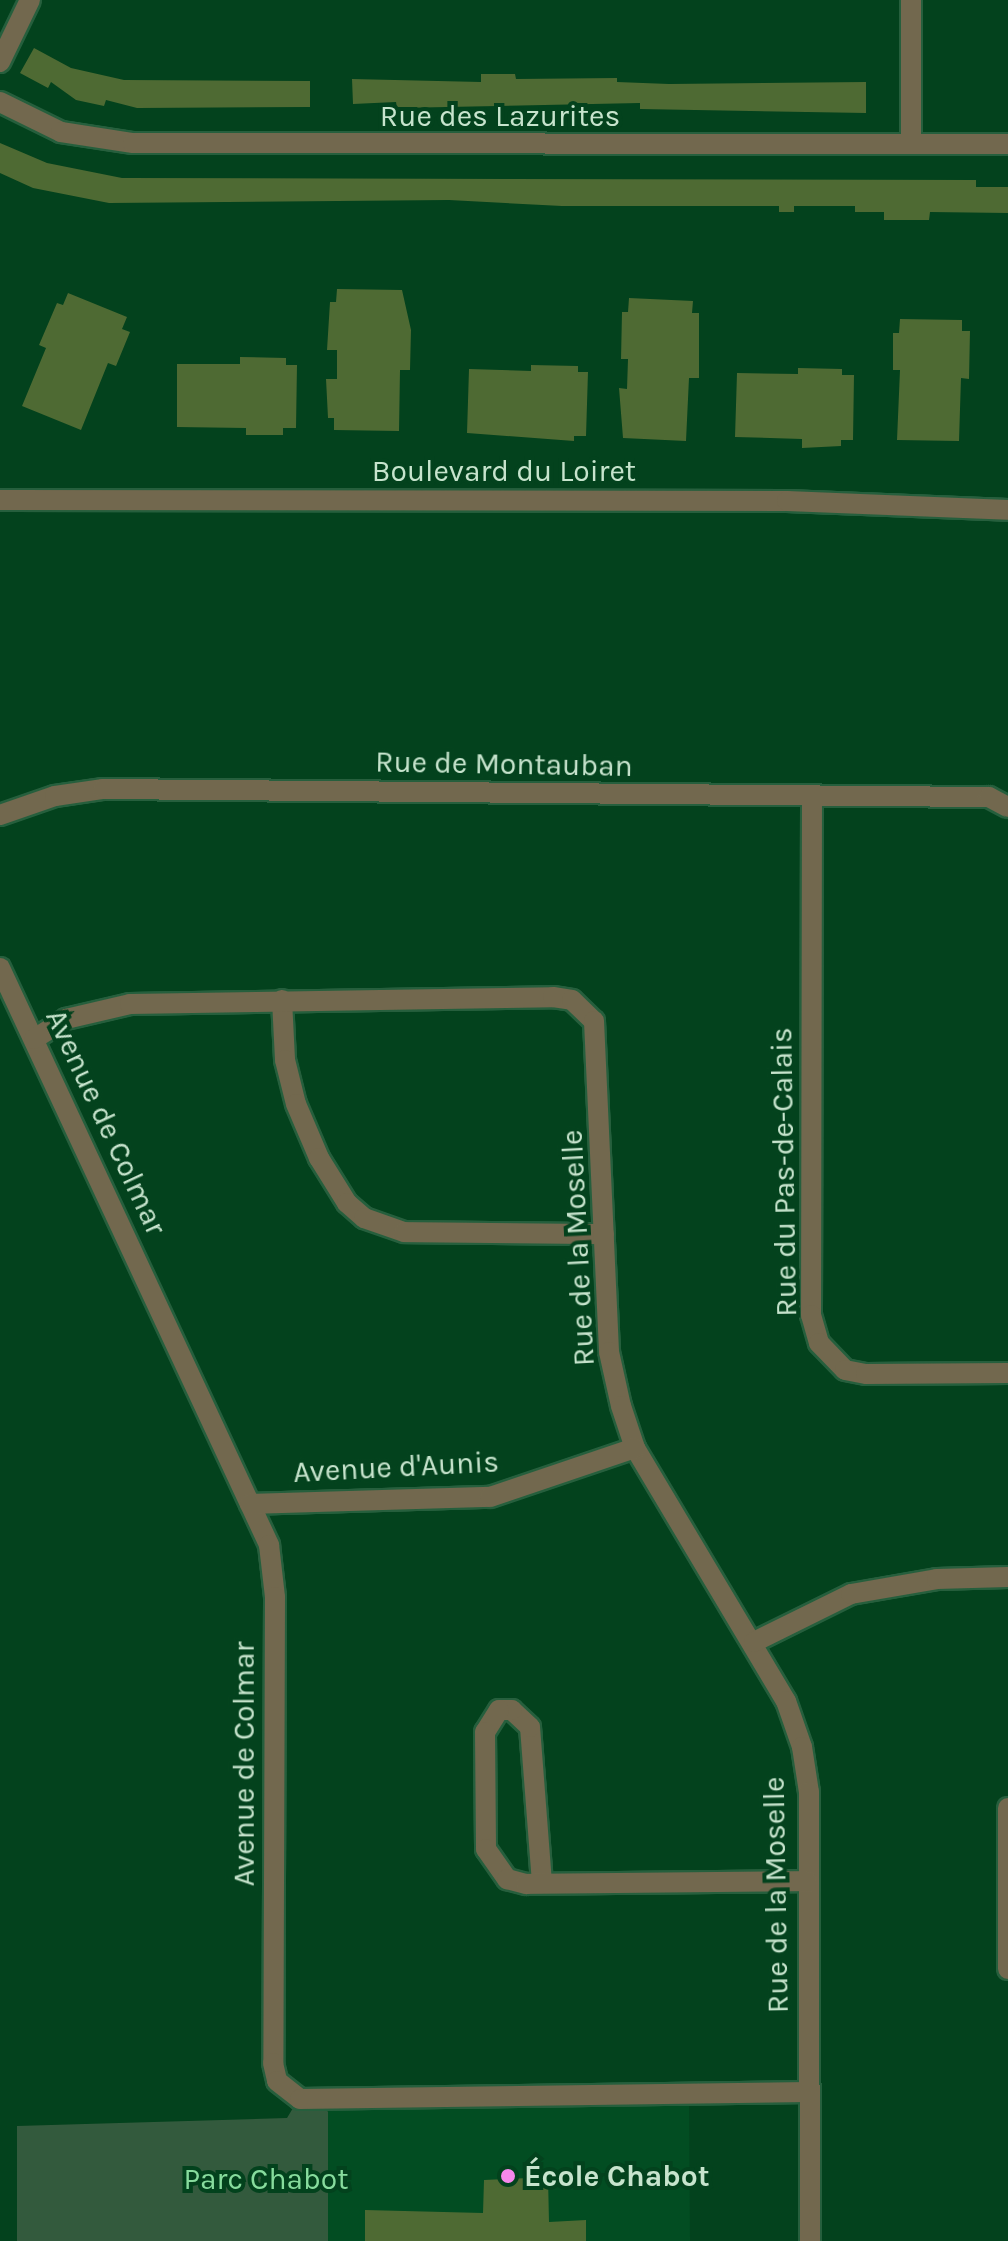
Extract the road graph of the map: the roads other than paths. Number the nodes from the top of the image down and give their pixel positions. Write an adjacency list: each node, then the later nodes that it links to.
1 (30, 0): 3 (street)
2 (911, 0): 5 (street)
3 (0, 62)
4 (0, 102): 5 (street, Rue des Lazurites)
5 (911, 144): 6 (street, Rue des Lazurites)
6 (1008, 144)
7 (0, 500): 8 (street, Boulevard du Loiret)
8 (1008, 510)
9 (812, 798): 10 (street, Rue de Montauban); 11 (street, Rue de Montauban); 16 (street, Rue du Pas-de-Calais)
10 (1008, 807)
11 (0, 815)
12 (0, 968): 14 (street, Avenue de Colmar)
13 (282, 1000): 14 (street, Rue de la Moselle); 15 (street); 15 (street, Rue de la Moselle)
14 (34, 1039): 18 (street, Avenue de Colmar)
15 (604, 1234): 17 (street, Rue de la Moselle)
16 (1008, 1373)
17 (635, 1448): 18 (street, Avenue d'Aunis); 20 (street, Rue de la Moselle)
18 (250, 1504): 25 (street, Avenue de Colmar)
19 (1008, 1577): 20 (street)
20 (754, 1642): 22 (street, Rue de la Moselle)
21 (1008, 1808): 24 (street)
22 (807, 1881): 23 (street); 25 (street, Rue de la Moselle)
23 (542, 1883): 23 (street)
24 (1008, 1969)
25 (809, 2092): 26 (street, Rue de la Moselle)
26 (810, 2241)

